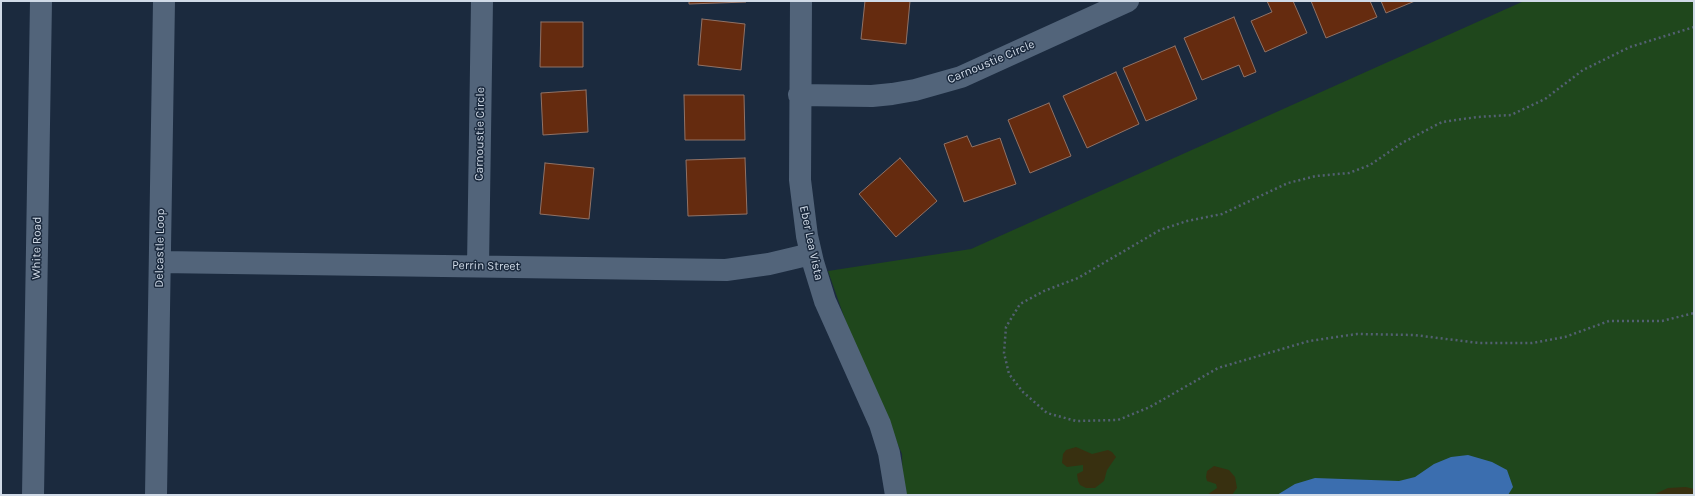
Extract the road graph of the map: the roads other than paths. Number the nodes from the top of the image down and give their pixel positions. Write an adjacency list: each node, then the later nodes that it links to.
1 (41, 1): 10 (street, White Road)
2 (164, 1): 8 (street, Delcastle Loop)
3 (482, 1): 9 (street, Carnoustie Circle)
4 (801, 1): 6 (street, Eber Lea Vista)
5 (1128, 1): 6 (street, Carnoustie Circle)
6 (799, 95): 7 (street, Eber Lea Vista)
7 (811, 254): 9 (street, Perrin Street); 12 (street, Eber Lea Vista)
8 (160, 262): 9 (street, Perrin Street); 11 (street, Delcastle Loop)
9 (478, 266)
10 (34, 495)
11 (156, 495)
12 (896, 495)

